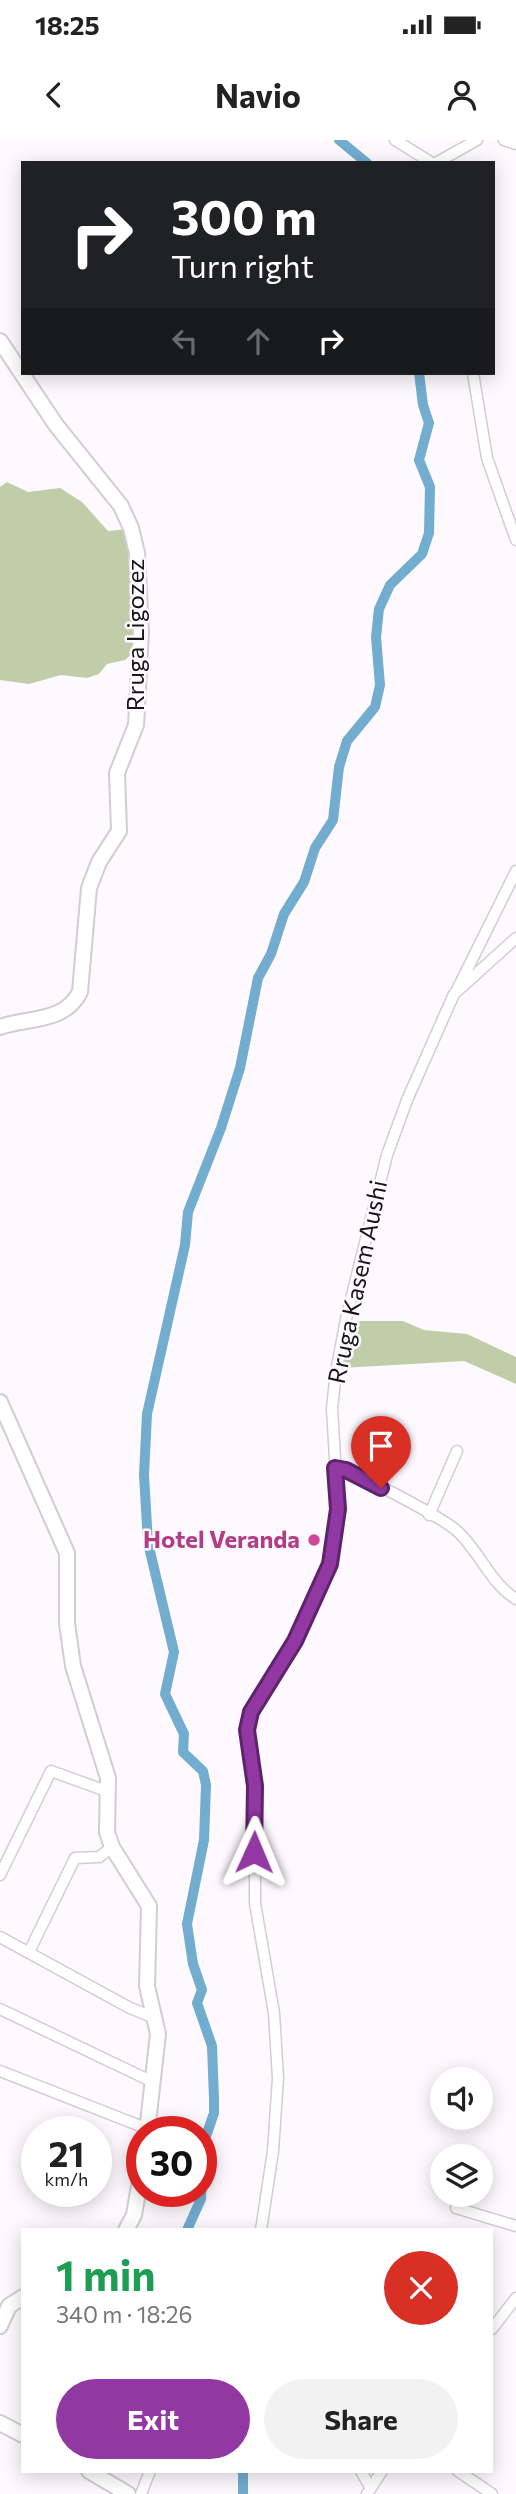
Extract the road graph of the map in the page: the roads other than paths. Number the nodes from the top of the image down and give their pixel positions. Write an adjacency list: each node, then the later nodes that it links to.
1 (395, 140): 5 (street)
2 (477, 140): 6 (street)
3 (505, 140): 4 (street)
4 (516, 144)
5 (431, 161)
6 (438, 161)
7 (0, 341): 8 (street, Rruga Ligozez)
8 (21, 372)
9 (23, 375): 15 (street, Rruga Ligozez)
10 (473, 375): 11 (street)
11 (516, 540)
12 (516, 871): 14 (street)
13 (516, 938): 14 (street, Rruga Kasem Aushi)
14 (454, 994): 18 (street, Rruga Kasem Aushi)
15 (0, 1027)
16 (0, 1402): 21 (street)
17 (457, 1451): 19 (street)
18 (335, 1468): 19 (street); 36 (street, Rruga Kasem Aushi)
19 (429, 1515): 20 (street)
20 (516, 1600)
21 (109, 1792): 22 (street); 23 (street)
22 (112, 1847): 25 (street); 27 (street)
23 (0, 1875)
24 (0, 1937): 25 (street)
25 (29, 1952): 27 (street)
26 (0, 2009): 29 (street)
27 (155, 2018): 29 (street)
28 (0, 2071): 31 (street)
29 (153, 2082): 30 (street)
30 (149, 2116)
31 (126, 2122)
32 (135, 2207): 35 (street)
33 (456, 2208): 34 (street)
34 (516, 2226)
35 (127, 2228)
36 (261, 2228)
37 (516, 2298): 40 (street)
38 (21, 2299): 39 (street)
39 (0, 2326)
40 (493, 2328)
41 (0, 2423): 42 (street)
42 (21, 2434)
43 (92, 2473): 49 (street)
44 (149, 2473): 50 (street)
45 (362, 2473): 48 (street)
46 (381, 2473): 48 (street)
47 (461, 2473): 51 (street)
48 (368, 2490)
49 (128, 2494)
50 (141, 2494)
51 (492, 2494)

